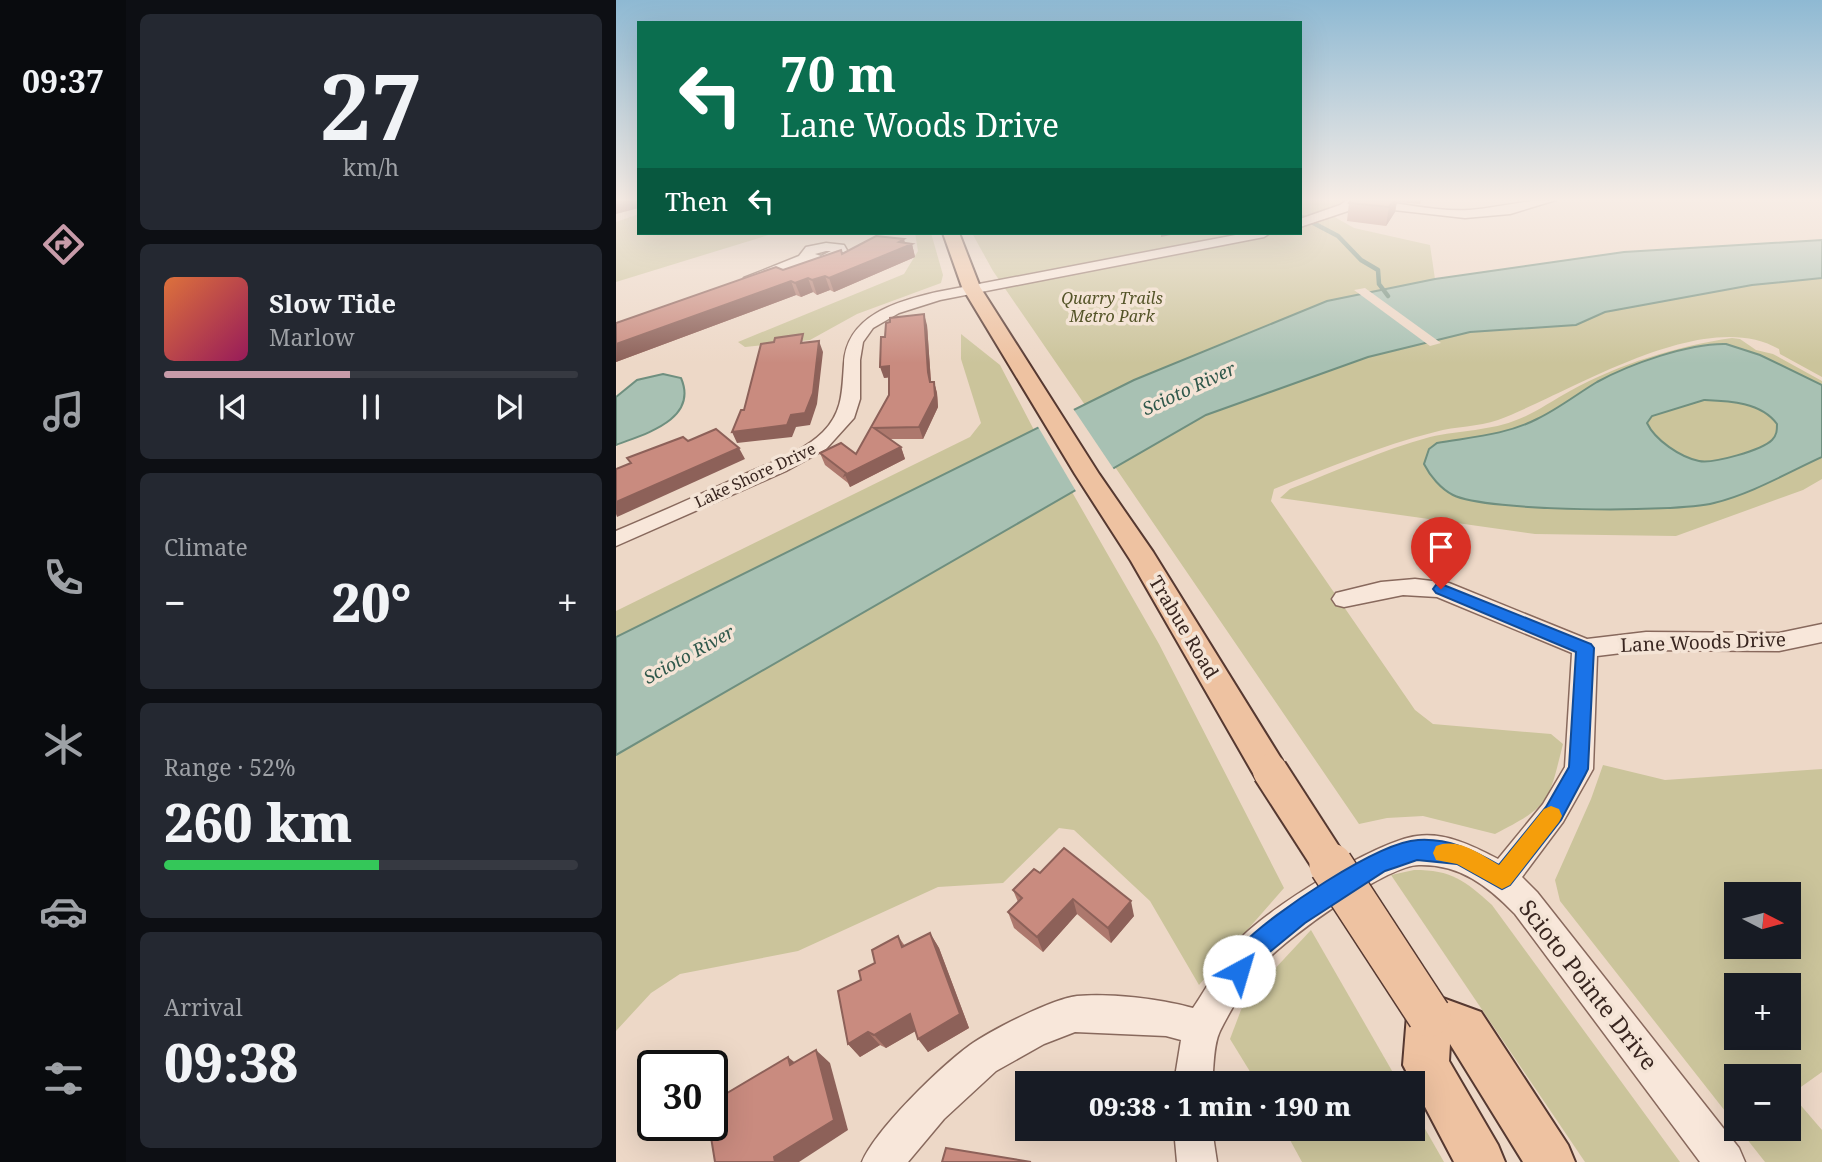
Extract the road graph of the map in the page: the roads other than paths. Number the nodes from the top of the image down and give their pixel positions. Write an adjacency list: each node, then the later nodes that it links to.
1 (959, 254): 5 (main road, Trabue Road)
2 (1148, 254): 5 (street, Lake Shore Drive)
3 (807, 258): 4 (street)
4 (731, 285)
5 (973, 289): 6 (street, Lake Shore Drive); 11 (main road, Trabue Road, bridge)
6 (616, 540)
7 (1344, 599): 9 (street)
8 (1822, 633): 9 (street, Lane Woods Drive)
9 (1585, 648): 10 (street)
10 (1502, 878): 12 (street, Scioto Pointe Drive); 19 (street, Scioto Pointe Drive)
11 (1429, 1016): 17 (main road); 18 (main road)
12 (1201, 1028): 13 (street, Scioto Pointe Drive); 15 (street)
13 (1195, 1071)
14 (1194, 1141): 16 (street)
15 (882, 1162)
16 (1197, 1162)
17 (1481, 1162)
18 (1551, 1162)
19 (1725, 1162)

